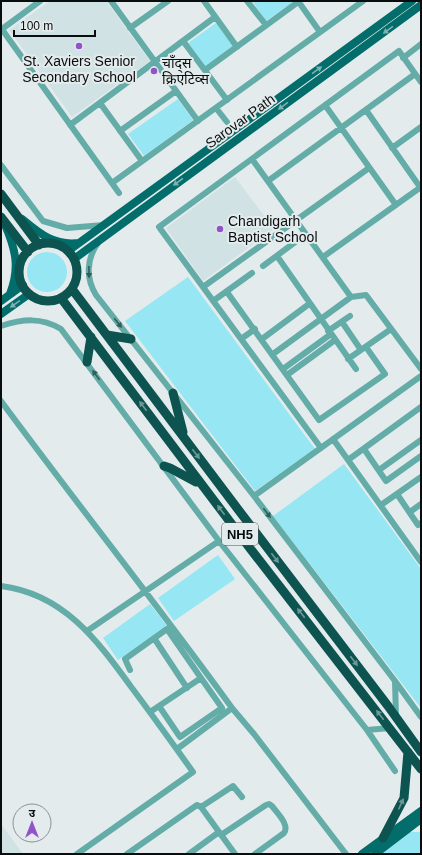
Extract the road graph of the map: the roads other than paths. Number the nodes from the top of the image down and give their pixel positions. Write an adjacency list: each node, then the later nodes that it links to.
1 (111, 1): 15 (street)
2 (168, 1): 15 (street)
3 (204, 1): 12 (street)
4 (247, 1): 13 (street)
5 (298, 1): 13 (street); 16 (street)
6 (351, 1): 11 (street)
7 (363, 1): 11 (street)
8 (412, 1): 51 (main road, Sarovar Path, one-way to 8)
9 (37, 2): 14 (street)
10 (421, 5): 53 (main road, Sarovar Path, one-way to 53)
11 (355, 7): 16 (street)
12 (216, 17): 17 (street); 19 (street)
13 (266, 25): 19 (street)
14 (1, 28): 33 (street)
15 (130, 28): 21 (street)
16 (320, 32): 26 (street)
17 (183, 41): 21 (street); 22 (street)
18 (421, 44): 20 (street)
19 (237, 46): 22 (street)
20 (404, 58): 23 (street); 28 (street)
21 (155, 62): 25 (street); 27 (street)
22 (205, 70): 26 (street)
23 (416, 74): 24 (street); 30 (street)
24 (421, 82)
25 (176, 91): 31 (street); 36 (street)
26 (227, 100): 29 (street)
27 (100, 103): 33 (street); 36 (street)
28 (326, 105): 34 (street); 38 (street)
29 (216, 108): 31 (street); 32 (street)
30 (366, 110): 34 (street); 37 (street)
31 (198, 121): 39 (street)
32 (227, 122)
33 (70, 125): 43 (street)
34 (342, 128): 41 (street); 42 (street)
35 (421, 128): 37 (street)
36 (120, 131): 39 (street)
37 (392, 148): 44 (street)
38 (252, 159): 42 (street); 63 (street)
39 (142, 161): 43 (street)
40 (1, 165): 51 (street)
41 (369, 168): 47 (street); 50 (street)
42 (268, 181): 50 (street)
43 (112, 183): 45 (street)
44 (420, 187): 47 (street)
45 (119, 193)
46 (1, 194): 48 (highway)
47 (396, 205): 59 (street)
48 (14, 212): 54 (main road); 55 (highway)
49 (2, 218): 56 (highway); 66 (main road)
50 (296, 220): 52 (street); 63 (street)
51 (106, 224): 54 (main road, Sarovar Path)
52 (306, 234): 58 (street); 59 (street)
53 (103, 237): 57 (main road, Sarovar Path); 83 (street, one-way to 83)
54 (81, 242): 57 (main road, Sarovar Path)
55 (39, 245): 56 (highway); 57 (highway)
56 (28, 252): 62 (highway)
57 (71, 255): 64 (highway)
58 (277, 256): 60 (street); 72 (street)
59 (323, 257): 68 (street)
60 (263, 266)
61 (252, 273): 65 (street)
62 (23, 285): 66 (main road); 67 (highway)
63 (203, 287): 71 (street)
64 (72, 289): 69 (highway); 81 (highway, NH5)
65 (227, 292): 71 (street); 78 (street)
66 (10, 294): 70 (main road)
67 (30, 294): 69 (highway); 73 (main road, one-way to 73)
68 (351, 297): 75 (street); 79 (street)
69 (61, 298): 82 (highway, NH5)
70 (1, 301)
71 (213, 301): 84 (street)
72 (309, 304): 75 (street); 85 (street)
73 (1, 314)
74 (350, 316): 76 (street)
75 (320, 319): 80 (street); 88 (street)
76 (342, 322): 80 (street); 87 (street)
77 (1, 326): 90 (street)
78 (255, 329): 84 (street); 85 (street)
79 (391, 330): 87 (street); 93 (street)
80 (330, 333): 86 (street); 91 (street)
81 (107, 335): 83 (highway); 101 (highway, NH5)
82 (91, 337): 90 (highway); 109 (highway, NH5, one-way to 82)
83 (131, 339): 96 (street)
84 (241, 339): 102 (street)
85 (262, 340): 88 (street)
86 (335, 340): 89 (street); 94 (street)
87 (364, 348): 89 (street); 94 (street)
88 (273, 354): 91 (street)
89 (348, 359): 92 (street)
90 (87, 362): 106 (street, one-way to 90)
91 (283, 369): 94 (street)
92 (356, 369)
93 (421, 369)
94 (287, 375)
95 (421, 376): 99 (street)
96 (173, 393): 101 (highway); 111 (street)
97 (1, 401): 120 (street)
98 (421, 407): 103 (street)
99 (333, 439): 102 (street); 105 (street)
100 (421, 440): 107 (street)
101 (186, 441): 130 (highway, NH5, one-way to 130)
102 (320, 448): 111 (street)
103 (364, 449): 105 (street); 107 (street)
104 (421, 456): 107 (street)
105 (348, 460): 113 (street)
106 (164, 466): 109 (highway); 116 (street)
107 (379, 470)
108 (421, 477): 110 (street)
109 (200, 482): 132 (highway, NH5, one-way to 109)
110 (397, 494): 113 (street); 114 (street)
111 (254, 496): 125 (street, one-way to 125)
112 (421, 504): 114 (street)
113 (381, 505): 117 (street)
114 (410, 512): 115 (street)
115 (421, 523)
116 (219, 541): 120 (street); 133 (street)
117 (419, 554): 118 (street)
118 (421, 562)
119 (1, 586): 121 (street)
120 (146, 591): 121 (street); 128 (street)
121 (87, 631): 129 (street)
122 (154, 638): 123 (street); 124 (street); 126 (street)
123 (130, 670)
124 (201, 678): 126 (street); 127 (street)
125 (395, 681): 130 (street); 131 (street)
126 (187, 688): 127 (street)
127 (159, 706): 129 (street)
128 (232, 708): 135 (street); 152 (street)
129 (150, 712): 135 (street)
130 (396, 717): 134 (highway, NH5)
131 (421, 717)
132 (390, 728): 133 (street); 136 (highway, NH5)
133 (367, 730): 139 (street)
134 (418, 745): 137 (highway, NH5)
135 (176, 749): 147 (street)
136 (408, 752): 138 (highway, NH5); 146 (highway, one-way to 136)
137 (421, 752)
138 (421, 769)
139 (395, 771)
140 (242, 797): 141 (street)
141 (201, 807): 145 (street); 148 (street)
142 (421, 811): 146 (main road)
143 (421, 819): 144 (main road)
144 (417, 826): 154 (main road)
145 (220, 833): 149 (street); 150 (street); 151 (street)
146 (383, 838): 153 (main road)
147 (77, 854)
148 (127, 854)
149 (189, 854)
150 (235, 854)
151 (255, 854)
152 (346, 854)
153 (362, 854)
154 (375, 854)

